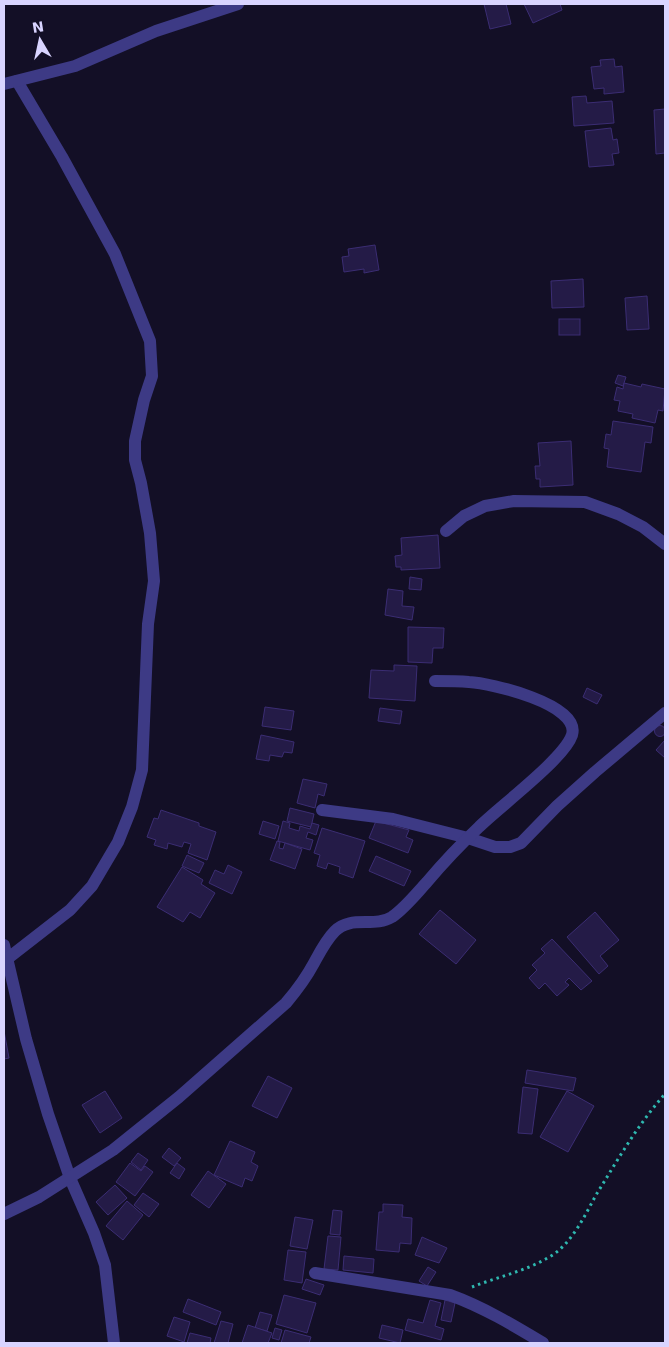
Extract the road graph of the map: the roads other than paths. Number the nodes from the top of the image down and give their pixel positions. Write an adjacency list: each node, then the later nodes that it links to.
1 (238, 4): 2 (street)
2 (17, 81): 3 (street); 11 (street)
3 (4, 84)
4 (446, 531): 5 (street)
5 (665, 544)
6 (435, 681): 9 (street)
7 (665, 713): 9 (street)
8 (322, 810): 9 (street)
9 (468, 838): 12 (street)
10 (4, 945): 11 (street)
11 (7, 959): 12 (street)
12 (70, 1178): 13 (street); 15 (street)
13 (4, 1214)
14 (315, 1273): 16 (street)
15 (114, 1343)
16 (543, 1343)

